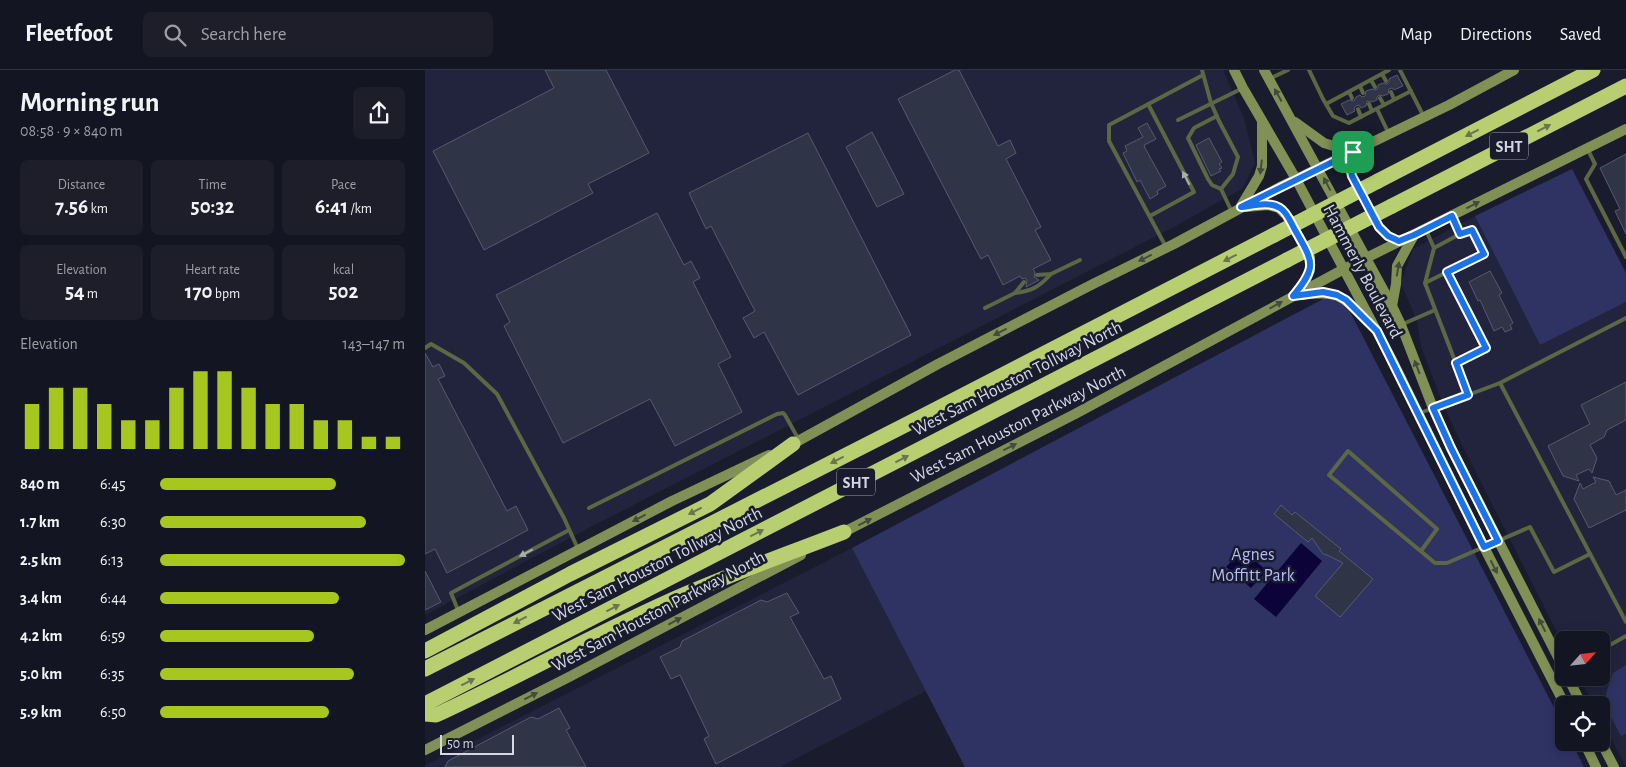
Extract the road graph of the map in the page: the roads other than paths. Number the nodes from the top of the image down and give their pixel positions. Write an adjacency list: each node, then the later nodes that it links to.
1 (1235, 70): 16 (main road, Hammerly Boulevard)
2 (1288, 70): 9 (lane)
3 (1309, 70): 26 (lane)
4 (1389, 70): 10 (lane)
5 (1400, 70): 17 (lane)
6 (1514, 70): 33 (main road)
7 (1593, 70): 92 (highway, West Sam Houston Tollway North / SHT, one-way to 92, bridge)
8 (1203, 72): 24 (lane); 25 (lane)
9 (1267, 74): 34 (main road, Hammerly Boulevard, one-way to 9)
10 (1382, 74): 11 (lane); 12 (lane)
11 (1371, 80): 13 (lane); 15 (lane)
12 (1386, 81)
13 (1360, 86): 18 (lane); 20 (lane)
14 (1626, 86): 96 (highway, West Sam Houston Tollway North / SHT, one-way to 14, bridge)
15 (1375, 87)
16 (1243, 88): 24 (lane); 36 (main road, Hammerly Boulevard)
17 (1411, 91): 23 (lane); 33 (lane)
18 (1349, 92): 21 (lane); 26 (lane)
19 (1391, 92): 23 (lane)
20 (1363, 93)
21 (1352, 98)
22 (1380, 98): 28 (lane)
23 (1394, 99): 28 (lane)
24 (1211, 103): 31 (lane); 35 (lane)
25 (1148, 104): 45 (lane); 45 (lane, one-way to 25)
26 (1326, 104): 32 (lane)
27 (1369, 104): 30 (lane)
28 (1383, 105): 30 (lane)
29 (1358, 110): 32 (lane)
30 (1374, 110): 32 (lane); 38 (lane)
31 (1217, 116): 43 (lane); 43 (lane)
32 (1361, 117)
33 (1424, 117): 38 (main road)
34 (1291, 119): 40 (main road); 41 (main road, Hammerly Boulevard)
35 (1178, 120)
36 (1262, 121): 42 (main road, Hammerly Boulevard); 44 (main road, one-way to 44)
37 (1626, 130): 39 (main road, West Sam Houston Parkway North)
38 (1389, 134): 40 (main road)
39 (1587, 148): 46 (main road, West Sam Houston Parkway North, one-way to 39); 53 (lane)
40 (1353, 152): 41 (main road); 50 (main road)
41 (1319, 169): 42 (main road); 54 (main road, Hammerly Boulevard, one-way to 41)
42 (1297, 179): 44 (main road); 56 (main road, Hammerly Boulevard)
43 (1221, 189): 44 (lane)
44 (1237, 209): 51 (main road); 63 (main road)
45 (1150, 216): 51 (lane)
46 (1452, 216): 47 (main road, West Sam Houston Parkway North); 48 (lane)
47 (1425, 229): 49 (main road, West Sam Houston Parkway North); 52 (lane)
48 (1460, 234): 52 (lane); 57 (lane)
49 (1414, 235): 50 (main road, West Sam Houston Parkway North); 64 (main road, one-way to 49)
50 (1399, 241): 54 (main road, West Sam Houston Parkway North)
51 (1166, 248): 76 (main road, one-way to 76)
52 (1434, 248): 61 (lane)
53 (1626, 256)
54 (1367, 258): 56 (main road, West Sam Houston Parkway North); 64 (main road, Hammerly Boulevard)
55 (1080, 260): 58 (lane)
56 (1344, 269): 63 (main road, West Sam Houston Parkway North); 69 (main road, Hammerly Boulevard)
57 (1447, 272): 61 (lane); 71 (lane)
58 (1051, 274): 59 (lane); 62 (lane)
59 (1037, 275)
60 (1023, 282): 62 (lane)
61 (1425, 283): 66 (lane)
62 (1015, 293): 65 (lane)
63 (1293, 296): 69 (main road); 79 (main road, West Sam Houston Parkway North, one-way to 63)
64 (1392, 306): 68 (main road, Hammerly Boulevard)
65 (985, 308)
66 (1435, 310): 68 (lane); 71 (lane)
67 (1626, 318): 72 (lane)
68 (1401, 325): 74 (main road, Hammerly Boulevard, one-way to 68)
69 (1377, 331): 75 (main road, Hammerly Boulevard)
70 (425, 348): 78 (lane)
71 (1456, 363): 73 (lane)
72 (1500, 383): 73 (lane); 84 (lane)
73 (1468, 395): 74 (lane)
74 (1433, 408): 75 (lane); 80 (main road, Hammerly Boulevard)
75 (1417, 414): 81 (main road, Hammerly Boulevard)
76 (796, 442): 77 (lane); 82 (main road, one-way to 82); 90 (highway, one-way to 90)
77 (589, 508)
78 (569, 530): 82 (lane); 85 (lane, one-way to 85)
79 (844, 532): 97 (highway); 98 (main road, West Sam Houston Parkway North, one-way to 79)
80 (1498, 541): 81 (lane); 84 (lane); 91 (main road, Hammerly Boulevard, one-way to 80)
81 (1484, 547): 83 (lane); 94 (main road, Hammerly Boulevard, one-way to 94)
82 (578, 548): 85 (main road)
83 (1421, 551): 83 (lane)
84 (1590, 554): 86 (lane)
85 (459, 612): 87 (main road)
86 (1626, 622)
87 (425, 630)
88 (1626, 636): 89 (lane)
89 (1610, 645)
90 (425, 651)
91 (1555, 652)
92 (425, 669)
93 (1555, 675): 94 (lane)
94 (1551, 678): 95 (main road, Hammerly Boulevard)
95 (1560, 696)
96 (425, 704)
97 (425, 714)
98 (425, 750)
99 (1588, 751): 101 (main road)
100 (1606, 751): 102 (main road)
101 (1596, 767)
102 (1614, 767)

